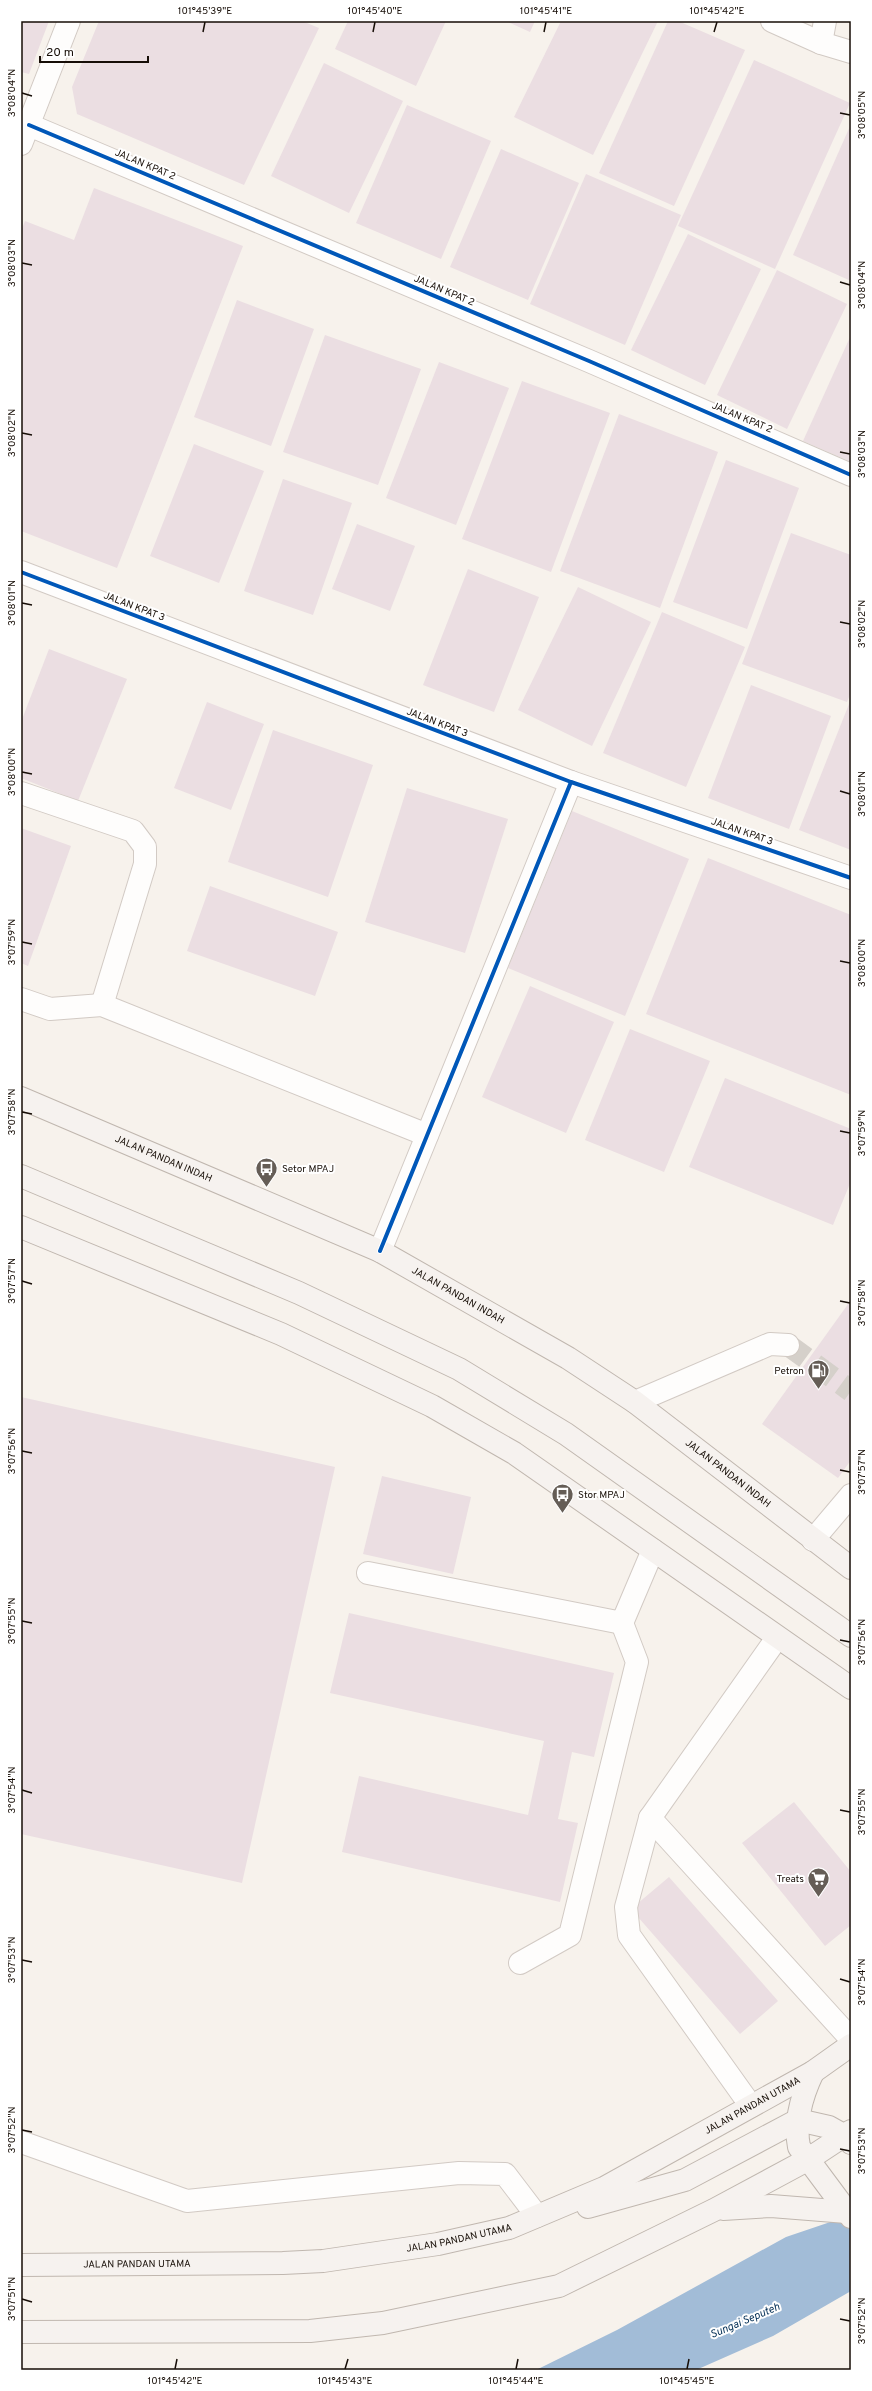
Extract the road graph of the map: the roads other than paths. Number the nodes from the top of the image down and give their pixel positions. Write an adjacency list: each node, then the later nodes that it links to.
1 (69, 21): 6 (street)
2 (772, 21): 4 (street)
3 (825, 21): 4 (street)
4 (821, 43): 5 (street)
5 (851, 52)
6 (25, 134): 7 (street, JALAN KPAT 2)
7 (851, 475)
8 (21, 572): 9 (street, JALAN KPAT 3)
9 (571, 782): 11 (street, JALAN KPAT 3); 15 (street)
10 (21, 793): 13 (street)
11 (851, 878)
12 (21, 999): 13 (street)
13 (102, 1005): 15 (street)
14 (21, 1098): 18 (main road, JALAN PANDAN INDAH)
15 (427, 1135): 18 (street)
16 (21, 1176): 27 (main road)
17 (21, 1227): 23 (main road)
18 (380, 1252): 20 (main road, JALAN PANDAN INDAH)
19 (788, 1345): 20 (street)
20 (635, 1402): 22 (main road, JALAN PANDAN INDAH)
21 (851, 1495): 22 (street)
22 (813, 1540): 24 (main road, JALAN PANDAN INDAH)
23 (653, 1550): 26 (street); 28 (main road)
24 (851, 1568)
25 (368, 1573): 26 (street)
26 (622, 1623): 31 (street)
27 (851, 1636)
28 (777, 1638): 29 (main road); 30 (street)
29 (851, 1688)
30 (650, 1818): 32 (street); 35 (street)
31 (520, 1963)
32 (851, 2040)
33 (851, 2045): 34 (main road, JALAN PANDAN UTAMA)
34 (813, 2072): 35 (main road, JALAN PANDAN UTAMA); 36 (main road)
35 (751, 2106): 42 (main road, JALAN PANDAN UTAMA)
36 (798, 2120): 37 (main road); 39 (main road); 43 (main road)
37 (849, 2137): 39 (main road)
38 (21, 2142): 42 (street)
39 (807, 2160): 40 (main road); 41 (main road)
40 (714, 2210): 41 (main road); 45 (main road)
41 (849, 2215)
42 (537, 2216): 43 (main road, JALAN PANDAN UTAMA)
43 (509, 2228): 44 (main road, JALAN PANDAN UTAMA)
44 (21, 2264)
45 (21, 2332)

